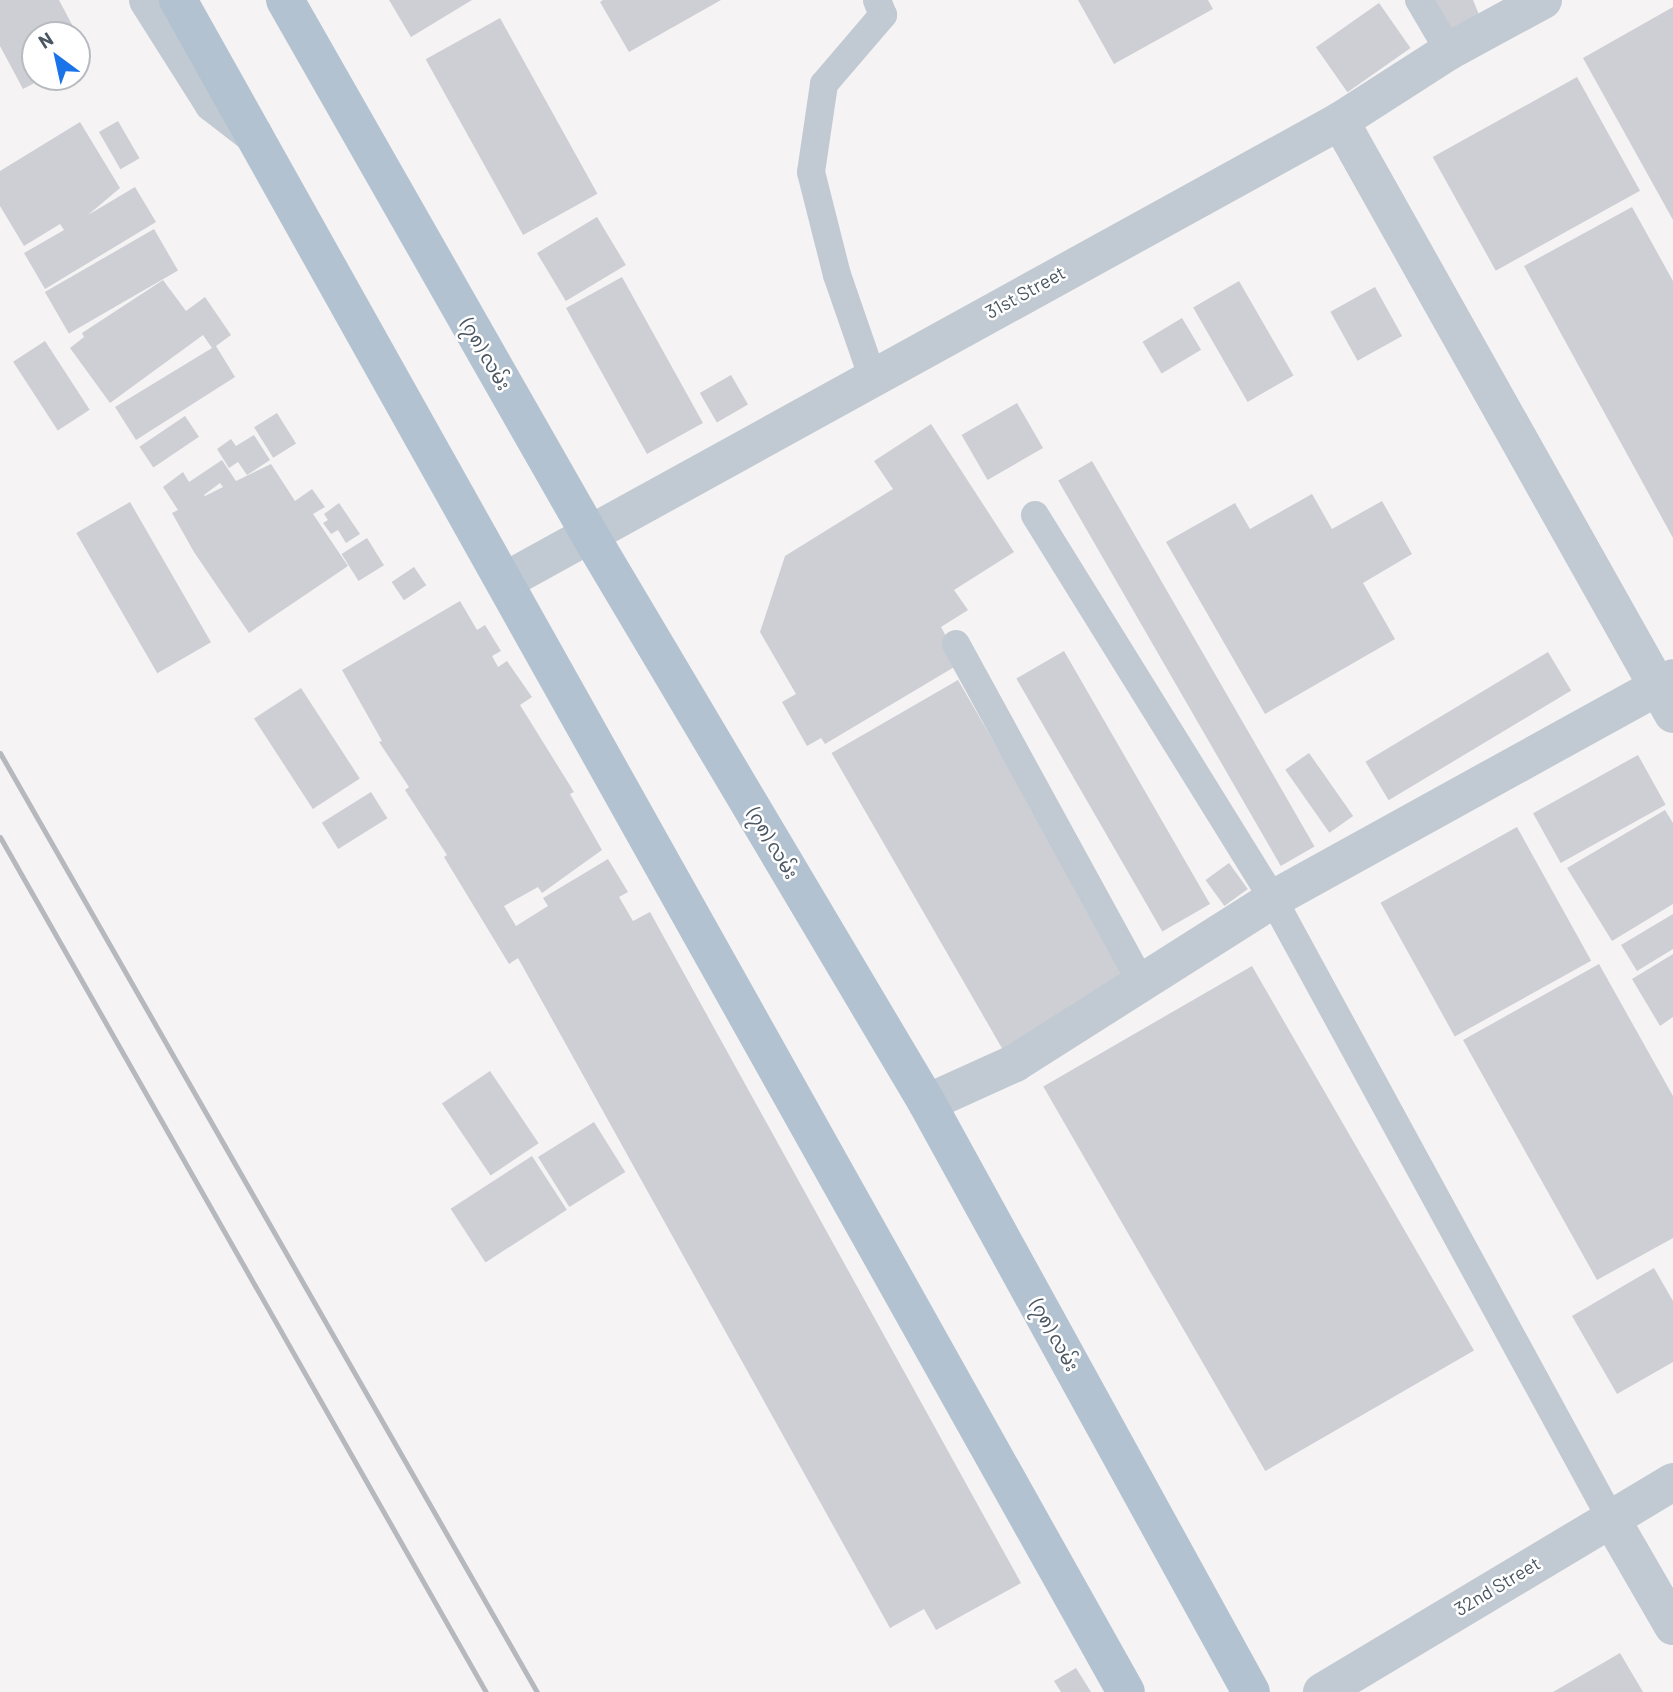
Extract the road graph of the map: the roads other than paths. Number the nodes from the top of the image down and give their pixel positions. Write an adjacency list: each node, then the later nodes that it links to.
1 (148, 0): 9 (street)
2 (178, 0): 9 (main road)
3 (285, 0): 12 (main road, (၇၈) လမ်း)
4 (877, 0): 10 (lane)
5 (1419, 0): 7 (lane)
6 (1543, 0): 7 (street, 31st Street)
7 (1448, 51): 8 (street, 31st Street)
8 (1339, 121): 10 (street, 31st Street); 15 (street)
9 (253, 134): 13 (main road)
10 (872, 376): 12 (street, 31st Street)
11 (1035, 515): 16 (lane)
12 (591, 537): 13 (street, 31st Street); 18 (main road, (၇၈) လမ်း)
13 (505, 581): 22 (main road)
14 (956, 644): 17 (lane)
15 (1668, 693): 16 (street)
16 (1273, 899): 17 (street); 20 (lane)
17 (1142, 984): 18 (street)
18 (927, 1103): 23 (main road, (၇၈) လမ်း)
19 (1673, 1482): 20 (street, 32nd Street)
20 (1610, 1517): 21 (street); 24 (street, 32nd Street)
21 (1673, 1626)
22 (1126, 1692)
23 (1251, 1692)
24 (1322, 1692)

